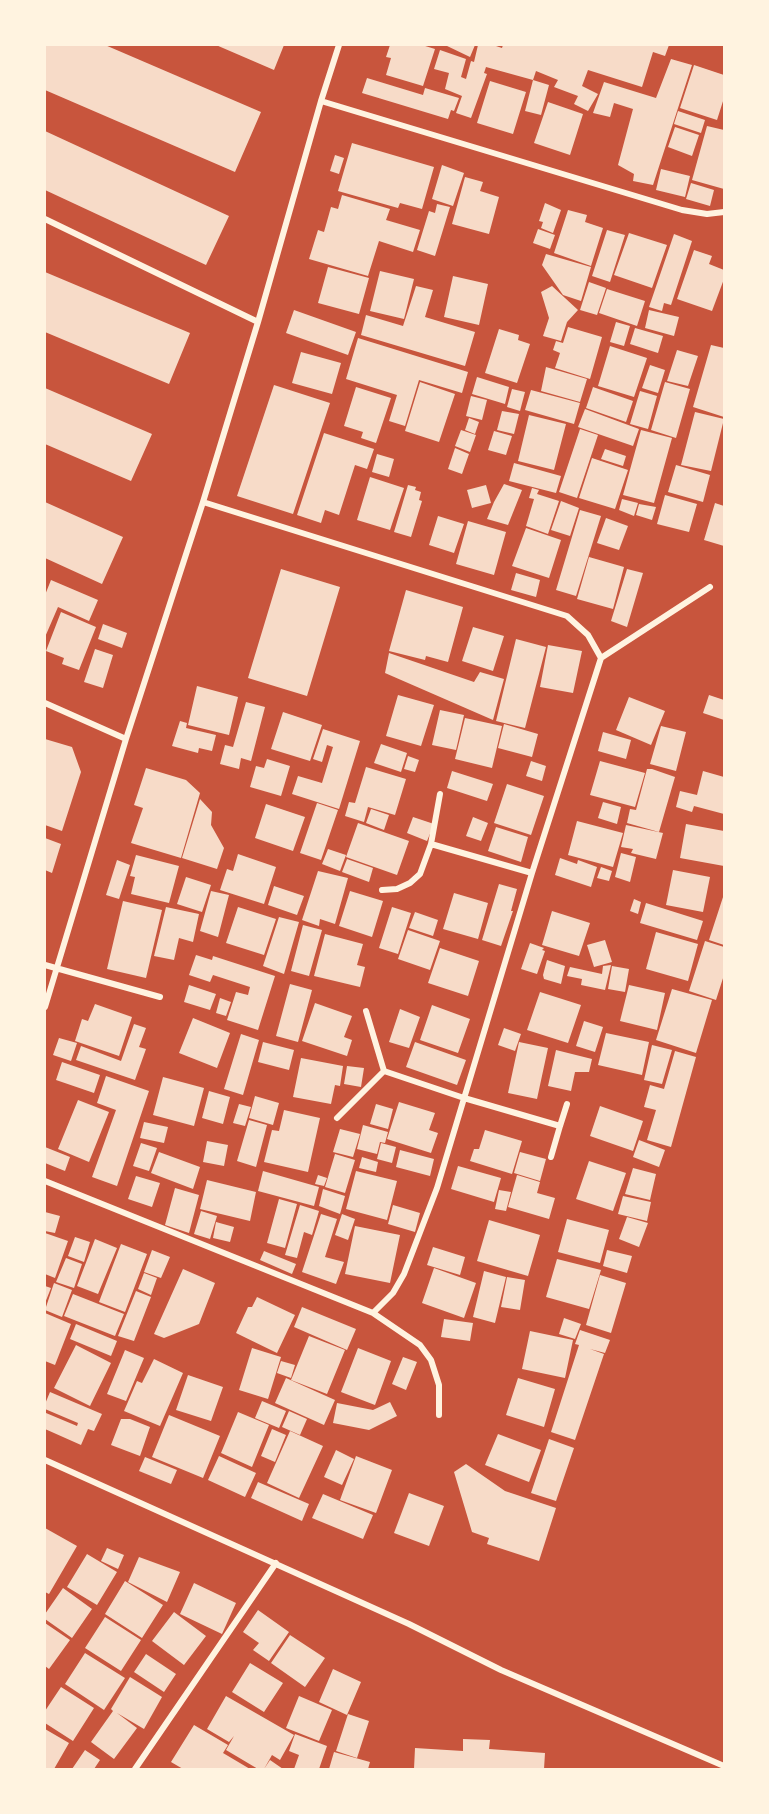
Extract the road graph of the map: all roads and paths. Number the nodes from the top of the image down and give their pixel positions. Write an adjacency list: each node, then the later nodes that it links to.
1 (339, 45): 2 (street)
2 (321, 101): 3 (street); 5 (street)
3 (723, 215)
4 (45, 219): 5 (street)
5 (258, 322): 6 (street)
6 (203, 502): 8 (street); 10 (street)
7 (710, 587): 8 (street)
8 (601, 658): 13 (street)
9 (45, 703): 10 (street)
10 (126, 739): 16 (street)
11 (440, 794): 12 (street)
12 (431, 844): 13 (street); 14 (street)
13 (532, 873): 21 (street)
14 (382, 890)
15 (45, 965): 16 (street)
16 (57, 968): 17 (street); 18 (street)
17 (160, 997)
18 (45, 1007)
19 (366, 1011): 20 (street)
20 (384, 1071): 21 (street); 23 (street)
21 (464, 1098): 24 (street); 27 (street)
22 (567, 1104): 24 (street)
23 (337, 1118)
24 (560, 1126): 25 (street)
25 (551, 1157)
26 (45, 1181): 27 (street)
27 (373, 1313): 28 (street)
28 (439, 1415)
29 (45, 1460): 30 (street)
30 (276, 1563): 31 (street); 32 (street)
31 (724, 1766)
32 (135, 1769)

